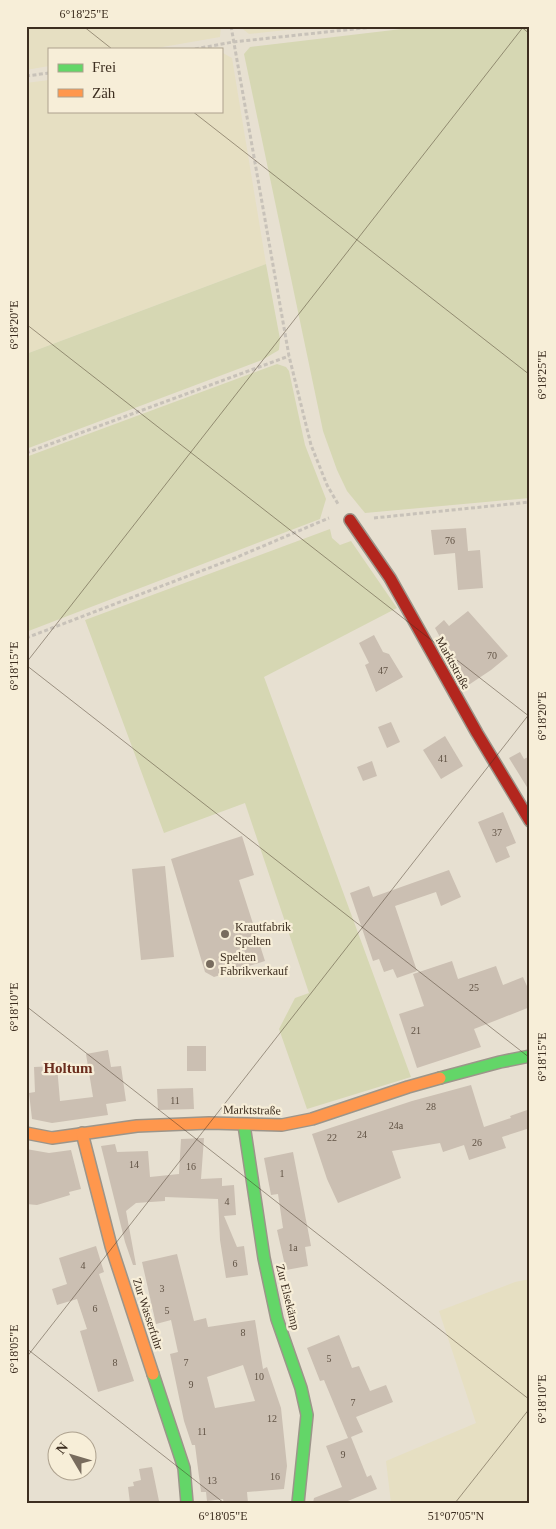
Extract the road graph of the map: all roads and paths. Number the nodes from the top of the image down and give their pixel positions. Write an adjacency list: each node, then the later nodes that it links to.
1 (230, 26): 3 (path)
2 (382, 26): 3 (path)
3 (233, 42): 4 (path); 7 (path)
4 (200, 48)
5 (48, 73): 6 (path)
6 (26, 76)
7 (290, 356): 8 (path); 10 (path)
8 (26, 453)
9 (530, 502): 10 (path)
10 (347, 516): 11 (path); 12 (street, Marktstraße)
11 (26, 638)
12 (530, 821)
13 (530, 1056): 14 (street, Marktstraße)
14 (244, 1125): 16 (street, Marktstraße); 18 (street, Zur Elsekämp)
15 (26, 1133): 16 (street, Marktstraße)
16 (82, 1133): 17 (street, Zur Wasserfuhr)
17 (187, 1503)
18 (298, 1503)

